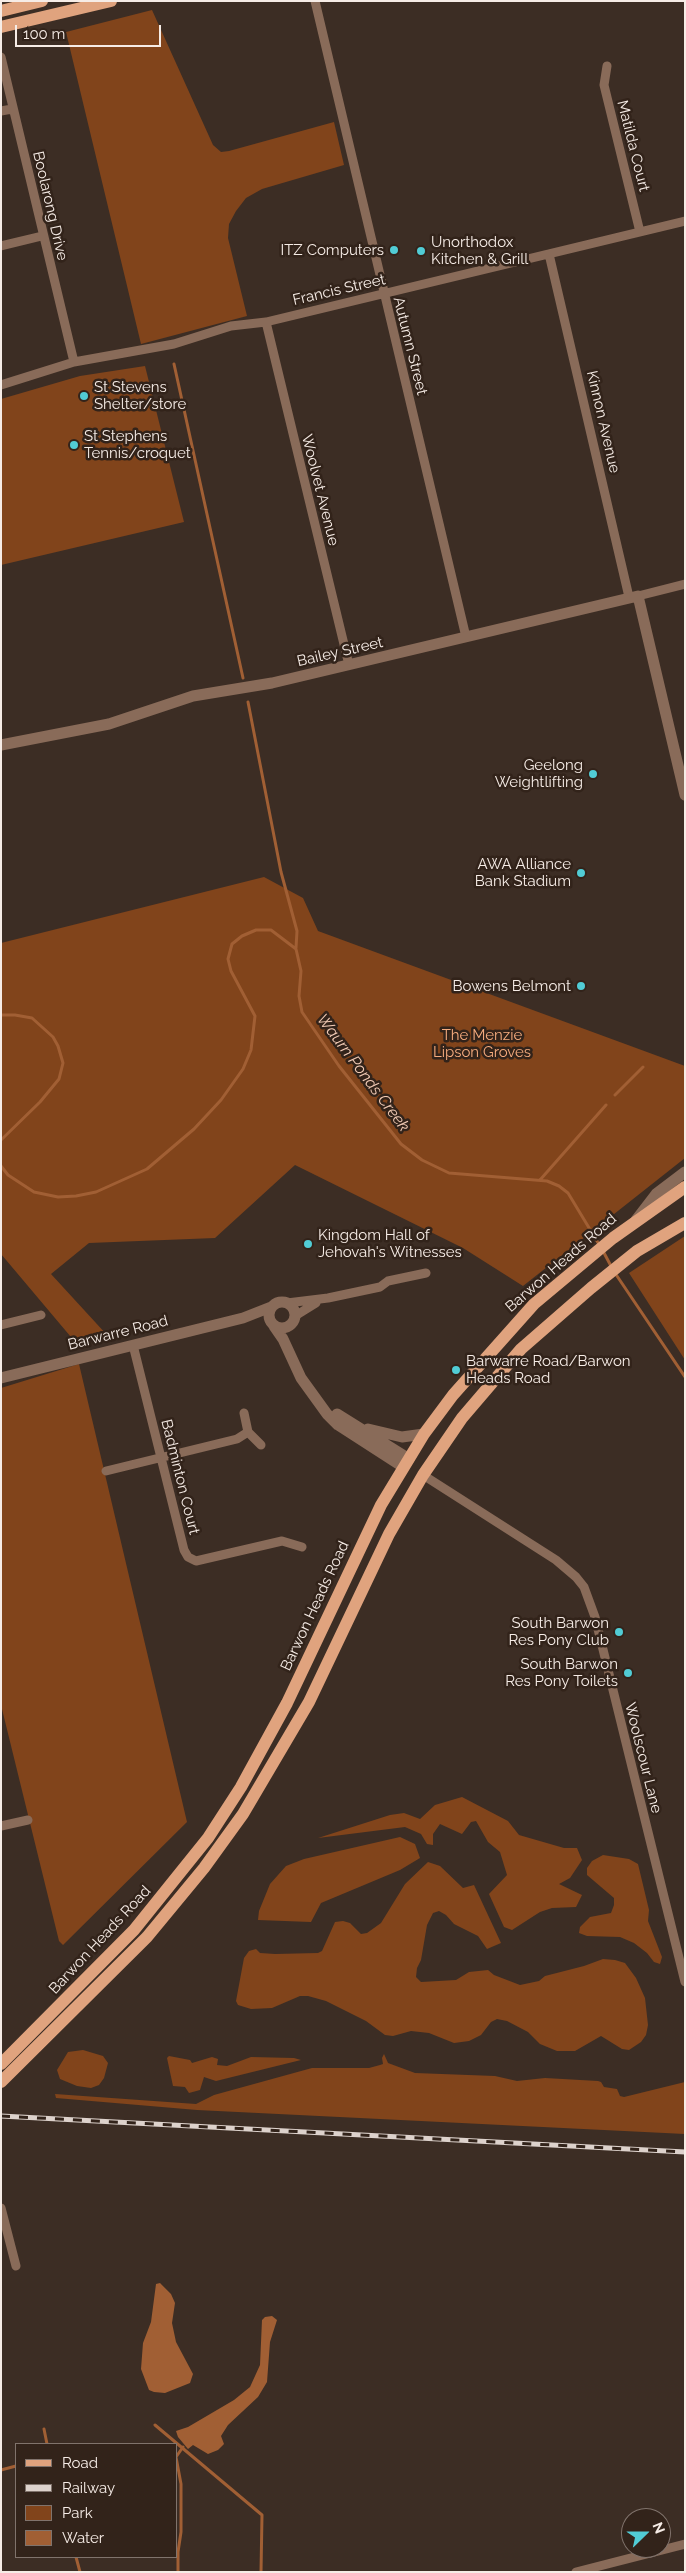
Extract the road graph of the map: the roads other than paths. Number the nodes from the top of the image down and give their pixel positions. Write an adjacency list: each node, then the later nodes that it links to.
1 (42, 1): 4 (main road)
2 (111, 1): 5 (main road)
3 (315, 1): 15 (street, Autumn Street)
4 (1, 11)
5 (1, 27)
6 (1, 57): 8 (street, Boolarong Drive)
7 (607, 66): 11 (street, Matilda Court)
8 (12, 109): 9 (street); 12 (street, Boolarong Drive)
9 (1, 111)
10 (685, 221): 11 (street, Francis Street)
11 (640, 232): 14 (street, Francis Street)
12 (42, 236): 13 (street); 17 (street, Boolarong Drive)
13 (1, 246)
14 (550, 254): 15 (street, Francis Street); 20 (street, Kinnon Avenue)
15 (383, 294): 16 (street, Francis Street); 21 (street, Autumn Street)
16 (266, 322): 17 (street, Francis Street); 22 (street, Woolvet Avenue)
17 (74, 362): 18 (street, Francis Street)
18 (1, 385)
19 (685, 584): 20 (street, Bailey Street)
20 (633, 597): 21 (street, Bailey Street); 24 (street)
21 (466, 638): 22 (street, Bailey Street)
22 (349, 665): 23 (street, Bailey Street)
23 (1, 745)
24 (685, 795)
25 (685, 1172): 27 (street)
26 (685, 1187): 27 (main road, Barwon Heads Road)
27 (635, 1221): 45 (main road, Barwon Heads Road)
28 (685, 1223): 50 (main road, Barwon Heads Road)
29 (426, 1273): 30 (street)
30 (328, 1298): 31 (street); 35 (street)
31 (287, 1302): 32 (street); 35 (street)
32 (271, 1307): 34 (street, Barwarre Road); 36 (street)
33 (41, 1315): 37 (street)
34 (243, 1318): 36 (street, Barwarre Road); 38 (street, Barwarre Road)
35 (293, 1320): 36 (street); 39 (street)
36 (273, 1324): 39 (street)
37 (1, 1325)
38 (133, 1345): 40 (street, Barwarre Road); 47 (street, Badminton Court)
39 (298, 1371): 41 (street)
40 (1, 1378)
41 (314, 1397): 43 (street); 48 (street)
42 (244, 1413): 44 (street)
43 (348, 1421): 45 (street); 48 (street)
44 (248, 1432): 46 (street); 47 (street)
45 (424, 1434): 48 (main road, Barwon Heads Road)
46 (261, 1445)
47 (161, 1458): 49 (street); 51 (street, Badminton Court)
48 (406, 1463): 50 (main road); 55 (main road, Barwon Heads Road)
49 (106, 1471)
50 (423, 1474): 54 (street, Woolscour Lane); 56 (main road, Barwon Heads Road)
51 (302, 1547)
52 (28, 1820): 53 (street)
53 (1, 1826)
54 (685, 1982)
55 (1, 2064)
56 (1, 2082)
57 (1, 2208): 58 (street)
58 (16, 2266)
59 (685, 2544): 60 (street)
60 (576, 2572)

